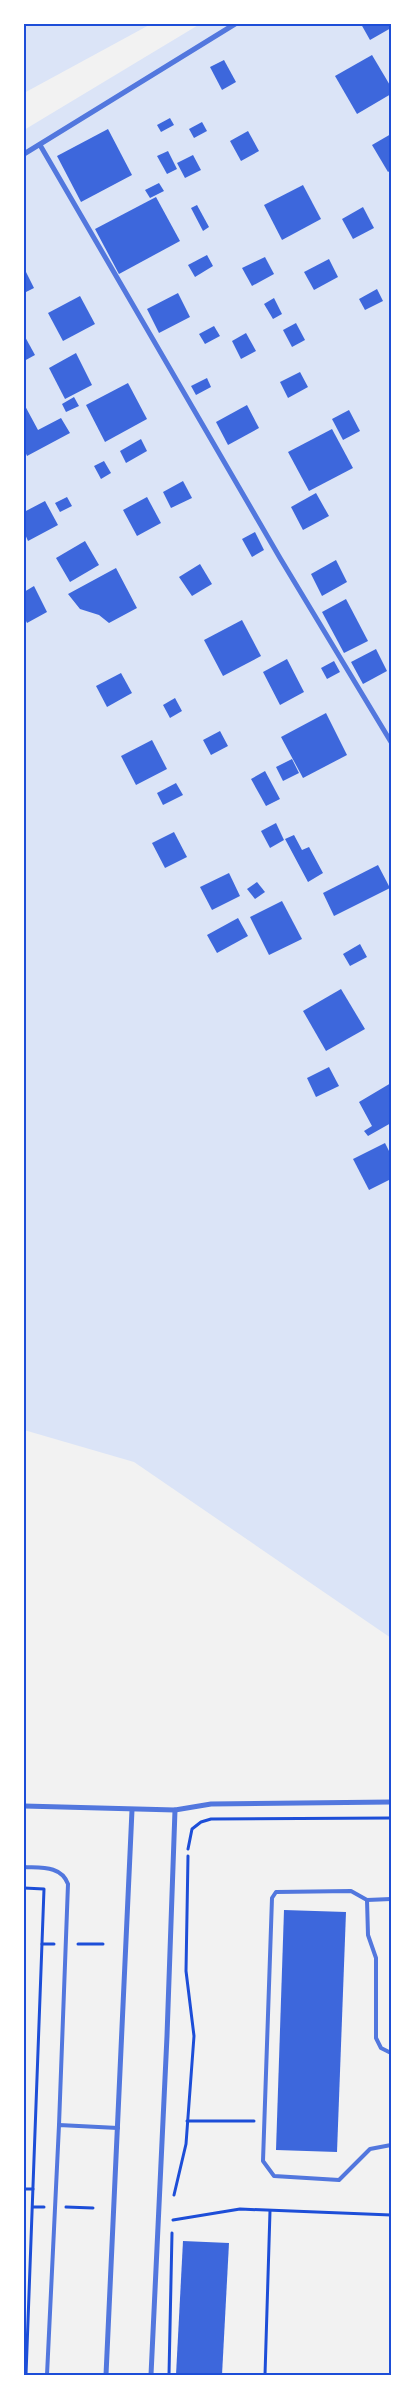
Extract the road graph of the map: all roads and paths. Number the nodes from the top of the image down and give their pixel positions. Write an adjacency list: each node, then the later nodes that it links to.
1 (235, 24): 2 (street)
2 (40, 145): 3 (street); 4 (street)
3 (24, 154)
4 (391, 742)
5 (391, 1802): 8 (street)
6 (24, 1806): 7 (street)
7 (132, 1810): 8 (street); 18 (street)
8 (175, 1810): 30 (street)
9 (391, 1818): 15 (path)
10 (24, 1867): 17 (lane)
11 (24, 1888): 21 (path)
12 (367, 1900): 13 (lane); 14 (lane); 16 (lane)
13 (391, 1900)
14 (391, 2053)
15 (187, 2121): 16 (path); 22 (path)
16 (263, 2122): 19 (lane)
17 (60, 2125): 18 (lane); 28 (lane)
18 (118, 2128): 29 (street)
19 (391, 2145)
20 (24, 2189): 21 (path)
21 (33, 2190): 27 (path)
22 (173, 2198)
23 (270, 2211): 25 (path); 26 (path); 32 (path)
24 (173, 2213): 26 (path)
25 (391, 2215)
26 (172, 2220): 31 (path)
27 (26, 2375)
28 (47, 2375)
29 (106, 2375)
30 (151, 2375)
31 (169, 2375)
32 (265, 2375)

